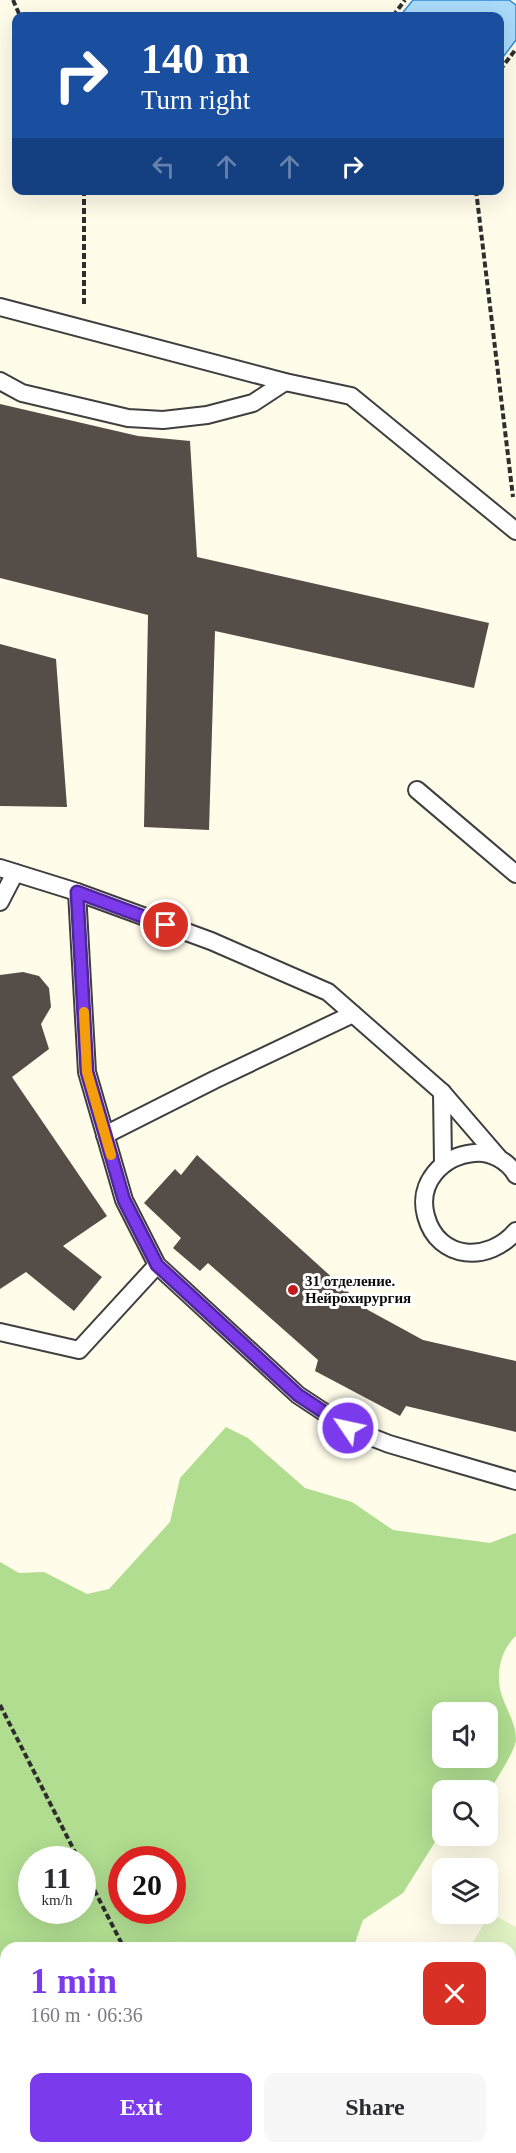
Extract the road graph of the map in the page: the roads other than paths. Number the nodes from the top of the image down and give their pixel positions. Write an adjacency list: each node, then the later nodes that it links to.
1 (0, 307): 3 (lane)
2 (0, 381): 3 (lane)
3 (285, 382): 4 (lane)
4 (516, 531)
5 (417, 790): 7 (lane)
6 (8, 871): 8 (lane); 9 (lane)
7 (516, 874)
8 (77, 892): 10 (lane); 12 (lane)
9 (0, 902)
10 (353, 1014): 11 (lane); 12 (lane)
11 (442, 1092): 13 (lane); 14 (lane)
12 (105, 1135): 17 (lane)
13 (499, 1158): 14 (lane); 15 (lane)
14 (443, 1163): 16 (lane)
15 (515, 1173)
16 (516, 1231)
17 (157, 1265): 18 (lane); 19 (lane)
18 (0, 1332)
19 (516, 1481)

